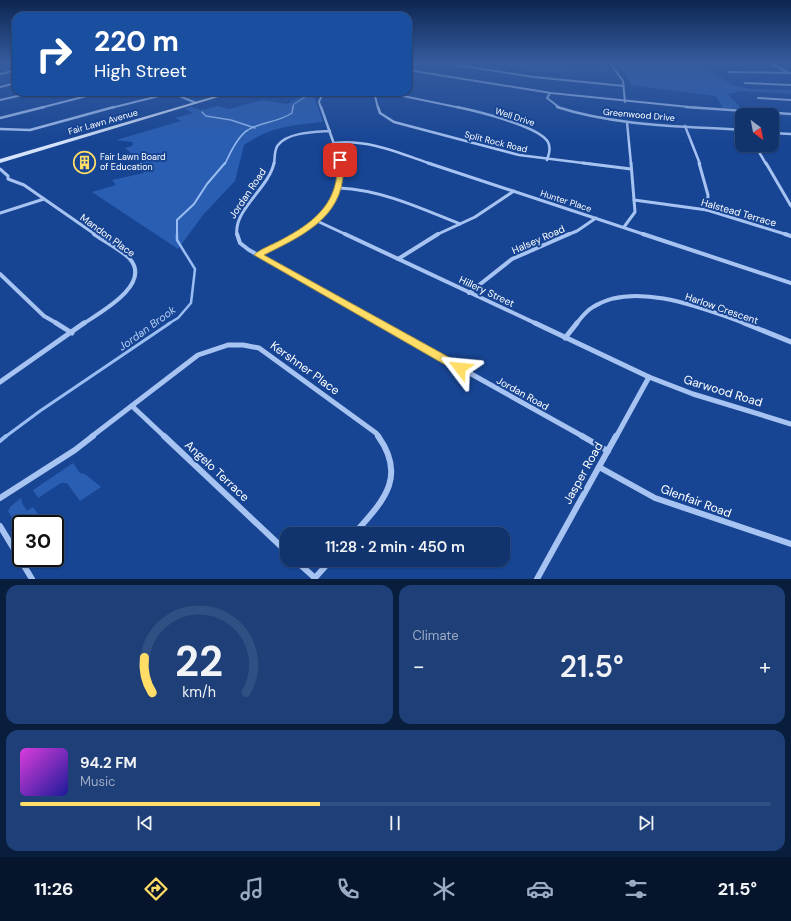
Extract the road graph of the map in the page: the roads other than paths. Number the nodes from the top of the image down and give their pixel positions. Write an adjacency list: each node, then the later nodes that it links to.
1 (518, 90): 3 (street)
2 (624, 90): 14 (street)
3 (549, 94): 14 (street); 20 (street, Greenwood Drive)
4 (18, 96): 12 (street)
5 (86, 96): 19 (street)
6 (154, 96): 22 (street)
7 (180, 96): 15 (street)
8 (220, 96): 15 (main road, Fair Lawn Avenue)
9 (322, 96): 24 (street)
10 (375, 96): 29 (street, Split Rock Road); 29 (street, Well Drive)
11 (758, 98): 13 (street)
12 (0, 100)
13 (791, 100)
14 (625, 102): 16 (street); 18 (street)
15 (196, 103): 30 (main road, Fair Lawn Avenue)
16 (735, 112)
17 (779, 116): 18 (street)
18 (791, 116)
19 (0, 118)
20 (627, 122): 21 (street, Greenwood Drive); 32 (street)
21 (685, 126): 23 (street, Greenwood Drive); 38 (street)
22 (0, 130)
23 (735, 130)
24 (330, 131): 27 (street); 45 (street, Jordan Road)
25 (779, 133): 26 (street)
26 (791, 134)
27 (334, 143): 33 (street); 34 (street, Hunter Place)
28 (759, 152): 37 (street)
29 (547, 160): 32 (street, Split Rock Road)
30 (0, 161)
31 (0, 169): 35 (street, Mandon Place)
32 (631, 169): 36 (street)
33 (339, 188): 41 (street); 42 (street)
34 (514, 191): 40 (street, Hunter Place); 42 (street)
35 (44, 199): 39 (street); 50 (street, Mandon Place)
36 (634, 200): 38 (street, Halstead Terrace); 43 (street)
37 (791, 206)
38 (707, 210): 44 (street, Halstead Terrace)
39 (0, 213)
40 (596, 218): 43 (street, Hunter Place); 49 (street, Halsey Road)
41 (317, 221): 45 (street); 46 (street, Hillery Street)
42 (460, 224): 46 (street)
43 (624, 227): 48 (street, Hunter Place)
44 (791, 236)
45 (258, 255): 57 (street, Jordan Road)
46 (398, 259): 49 (street, Hillery Street)
47 (0, 274): 50 (street)
48 (791, 282)
49 (469, 293): 51 (street, Hillery Street)
50 (72, 333): 54 (street, Mandon Place)
51 (565, 338): 52 (street, Harlow Crescent); 53 (street, Hillery Street)
52 (791, 342)
53 (649, 377): 56 (street, Garwood Road); 57 (street, Jasper Road)
54 (0, 382)
55 (132, 406): 59 (street, Kershner Place); 61 (street, Kershner Place); 63 (street, Angelo Terrace)
56 (791, 424)
57 (608, 451): 58 (street, Jasper Road)
58 (599, 467): 62 (street, Glenfair Road); 68 (street, Jasper Road)
59 (0, 498)
60 (0, 526): 66 (street)
61 (360, 527)
62 (791, 544)
63 (280, 545)
64 (302, 567): 67 (street)
65 (325, 567): 67 (street)
66 (32, 579)
67 (314, 579)
68 (537, 579)

